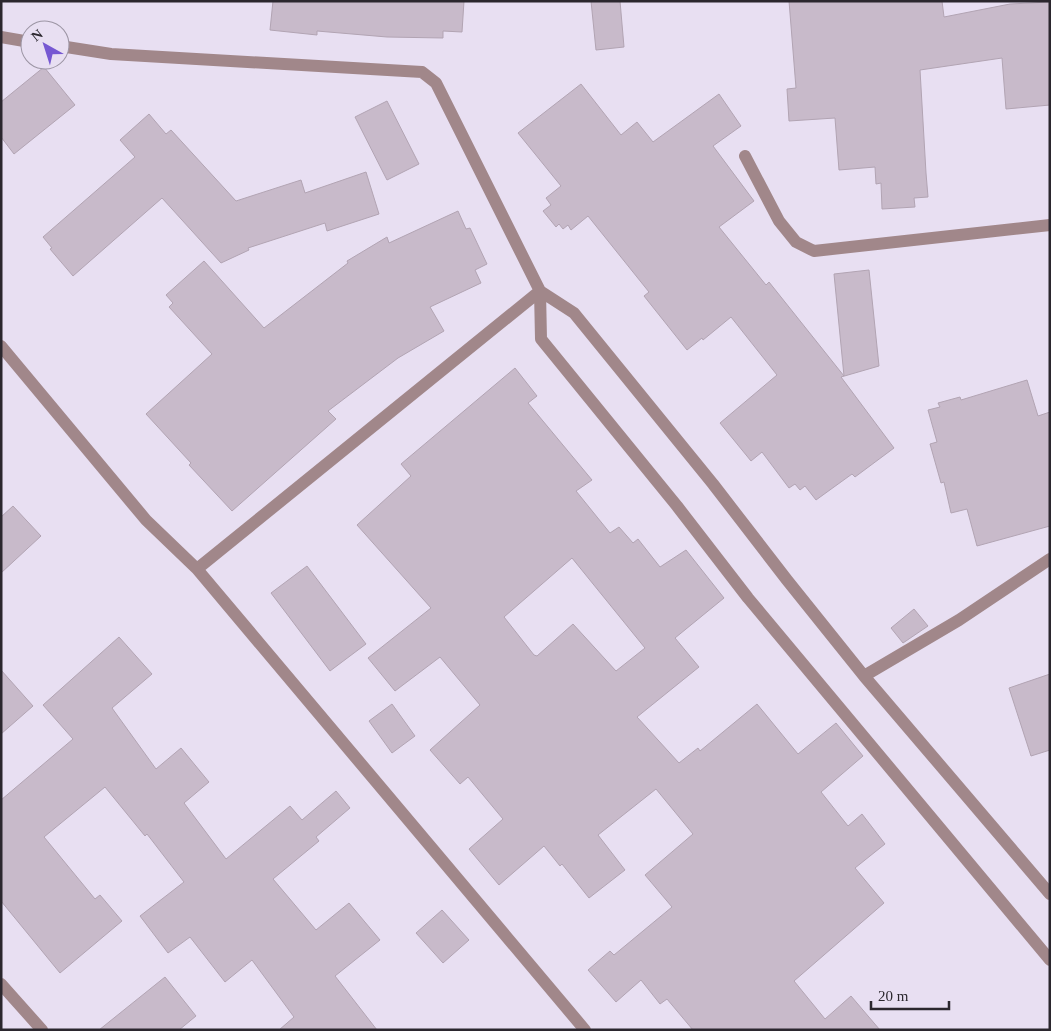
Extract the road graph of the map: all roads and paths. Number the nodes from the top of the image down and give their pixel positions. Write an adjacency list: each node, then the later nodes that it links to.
1 (1, 37): 2 (street)
2 (20, 40)
3 (70, 48): 6 (street)
4 (745, 156): 5 (street)
5 (1050, 225)
6 (540, 291): 9 (street); 10 (street); 12 (street)
7 (1, 346): 9 (street)
8 (1050, 559): 10 (street)
9 (197, 569): 15 (street)
10 (864, 676): 11 (street)
11 (1050, 894)
12 (1050, 960)
13 (1, 984): 14 (street)
14 (42, 1030)
15 (585, 1030)

